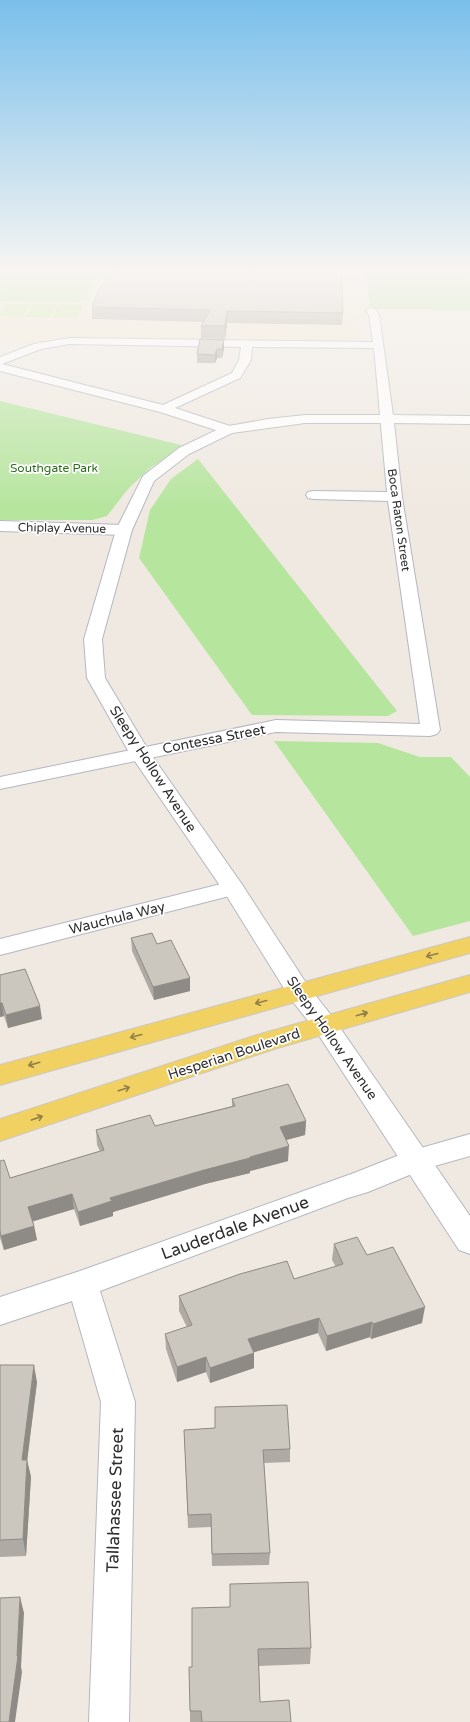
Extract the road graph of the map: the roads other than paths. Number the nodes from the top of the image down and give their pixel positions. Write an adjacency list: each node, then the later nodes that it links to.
1 (27, 350): 4 (street)
2 (246, 350): 6 (street)
3 (380, 350): 7 (street, Boca Raton Street)
4 (0, 361)
5 (0, 367): 6 (street)
6 (164, 409): 9 (street)
7 (386, 419): 8 (street, Sleepy Hollow Avenue); 9 (street, Sleepy Hollow Avenue); 11 (street, Boca Raton Street)
8 (470, 420)
9 (228, 430): 13 (street, Sleepy Hollow Avenue)
10 (313, 495): 11 (street)
11 (395, 497): 14 (street, Boca Raton Street)
12 (0, 526): 13 (street, Chiplay Avenue)
13 (124, 530): 15 (street, Sleepy Hollow Avenue)
14 (430, 730): 15 (street, Contessa Street)
15 (140, 754): 16 (street, Contessa Street); 17 (street, Sleepy Hollow Avenue)
16 (0, 783)
17 (233, 888): 19 (street, Wauchula Way); 21 (street, Sleepy Hollow Avenue)
18 (470, 945): 21 (main road, one-way to 21)
19 (0, 947)
20 (470, 983): 22 (main road, Hesperian Boulevard, one-way to 20)
21 (299, 992): 22 (street, Sleepy Hollow Avenue); 23 (main road, one-way to 23)
22 (324, 1025): 24 (main road, Hesperian Boulevard, one-way to 22); 26 (street, Sleepy Hollow Avenue)
23 (0, 1075)
24 (0, 1130)
25 (470, 1145): 26 (street, Lauderdale Avenue)
26 (417, 1160): 27 (street, Sleepy Hollow Avenue); 28 (street, Lauderdale Avenue)
27 (470, 1241)
28 (82, 1284): 29 (street, Lauderdale Avenue); 30 (street, Tallahassee Street)
29 (0, 1311)
30 (109, 1722)

